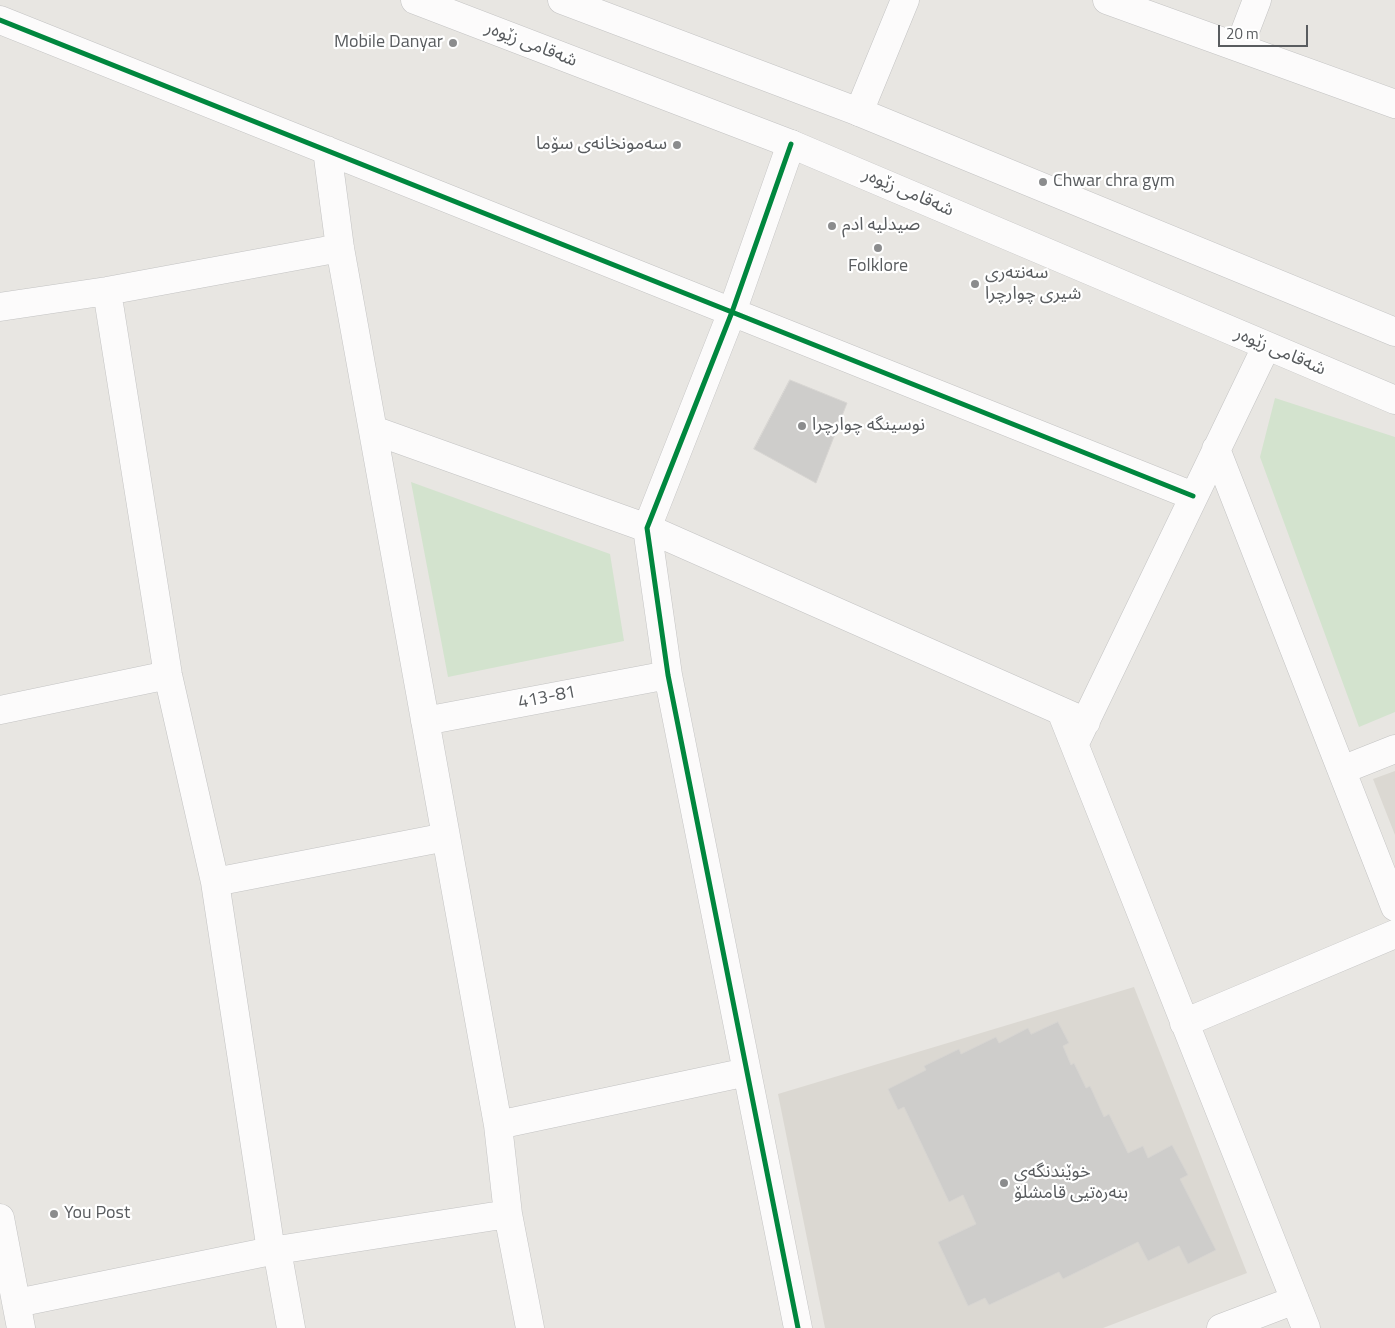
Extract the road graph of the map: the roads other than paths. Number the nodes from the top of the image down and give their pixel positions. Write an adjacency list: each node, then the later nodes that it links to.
1 (415, 0): 10 (street, شەقامی زێوەر)
2 (562, 0): 9 (street)
3 (905, 0): 9 (street)
4 (1107, 0): 7 (street)
5 (1257, 0): 7 (street)
6 (0, 20): 11 (street)
7 (1239, 47): 8 (street)
8 (1395, 104)
9 (859, 112): 16 (street)
10 (791, 144): 15 (street); 17 (street, شەقامی زێوەر)
11 (328, 150): 12 (street); 15 (street)
12 (340, 248): 13 (street); 19 (street)
13 (107, 291): 14 (street); 23 (street)
14 (0, 307)
15 (732, 312): 21 (street); 22 (street)
16 (1395, 332)
17 (1266, 347): 18 (street, شەقامی زێوەر); 20 (street)
18 (1395, 400)
19 (372, 430): 22 (street); 26 (street)
20 (1216, 449): 21 (street); 29 (street)
21 (1193, 496): 27 (street)
22 (646, 528): 24 (street); 27 (street)
23 (168, 675): 25 (street); 31 (street)
24 (668, 675): 26 (street, 413-81); 35 (street)
25 (0, 710)
26 (425, 721): 30 (street)
27 (1080, 733): 34 (street)
28 (1395, 749): 29 (street)
29 (1342, 770): 32 (street)
30 (446, 837): 31 (street); 36 (street)
31 (215, 882): 39 (street)
32 (1395, 907)
33 (1395, 934): 34 (street)
34 (1184, 1023): 40 (street)
35 (747, 1072): 36 (street); 44 (street)
36 (498, 1125): 37 (street)
37 (508, 1214): 39 (street); 43 (street)
38 (0, 1218): 41 (street)
39 (274, 1250): 41 (street); 42 (street)
40 (1295, 1300): 45 (street); 46 (street)
41 (19, 1315)
42 (291, 1328)
43 (530, 1328)
44 (798, 1328)
45 (1221, 1328)
46 (1306, 1328)

